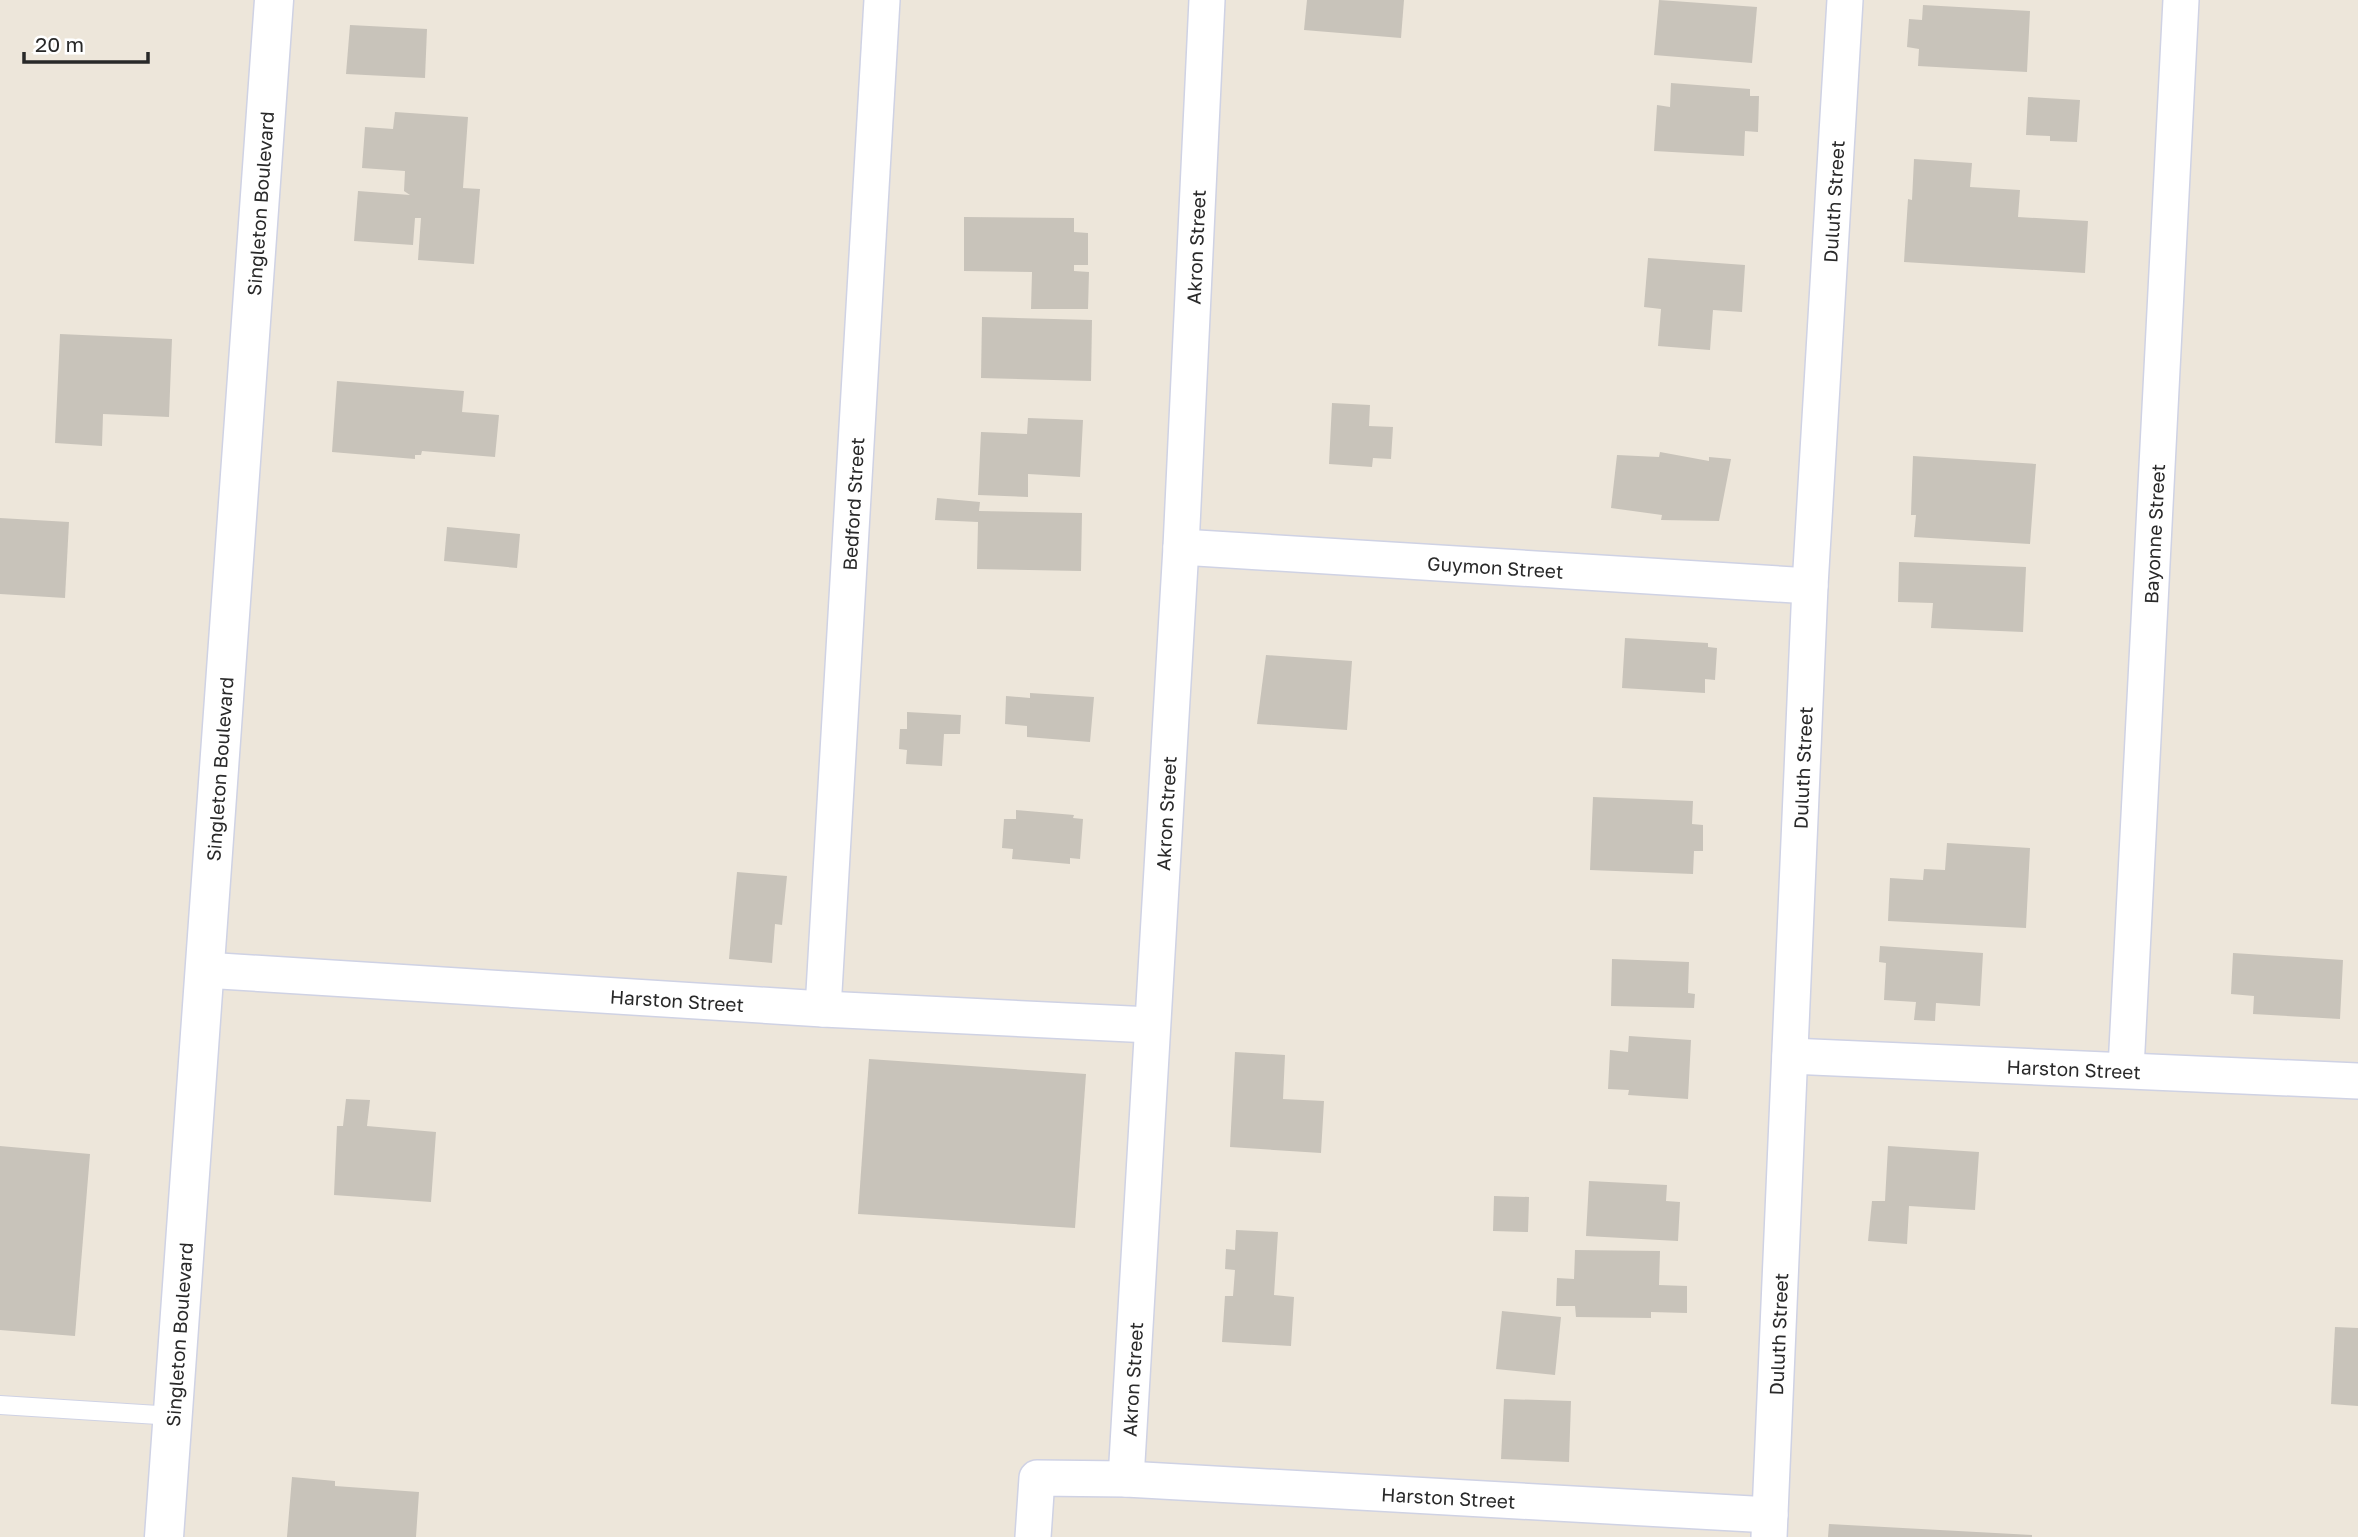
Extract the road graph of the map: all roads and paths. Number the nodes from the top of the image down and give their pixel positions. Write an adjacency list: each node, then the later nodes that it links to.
1 (274, 0): 8 (main road, Singleton Boulevard)
2 (882, 0): 9 (street, Bedford Street)
3 (1207, 0): 6 (street, Akron Street)
4 (1845, 0): 7 (street, Duluth Street)
5 (2181, 0): 12 (street, Bayonne Street)
6 (1181, 547): 7 (street, Guymon Street); 10 (street, Akron Street)
7 (1810, 586): 11 (street, Duluth Street)
8 (204, 970): 9 (street, Harston Street); 15 (main road, Singleton Boulevard)
9 (823, 1009): 10 (street, Harston Street)
10 (1152, 1025): 16 (street, Akron Street)
11 (1790, 1056): 12 (street, Harston Street); 17 (street, Duluth Street)
12 (2126, 1069): 13 (street, Harston Street)
13 (2358, 1081)
14 (0, 1405): 15 (lane)
15 (174, 1416): 18 (main road, Singleton Boulevard)
16 (1126, 1479): 17 (street, Harston Street); 19 (street)
17 (1769, 1526)
18 (164, 1537)
19 (1033, 1537)

